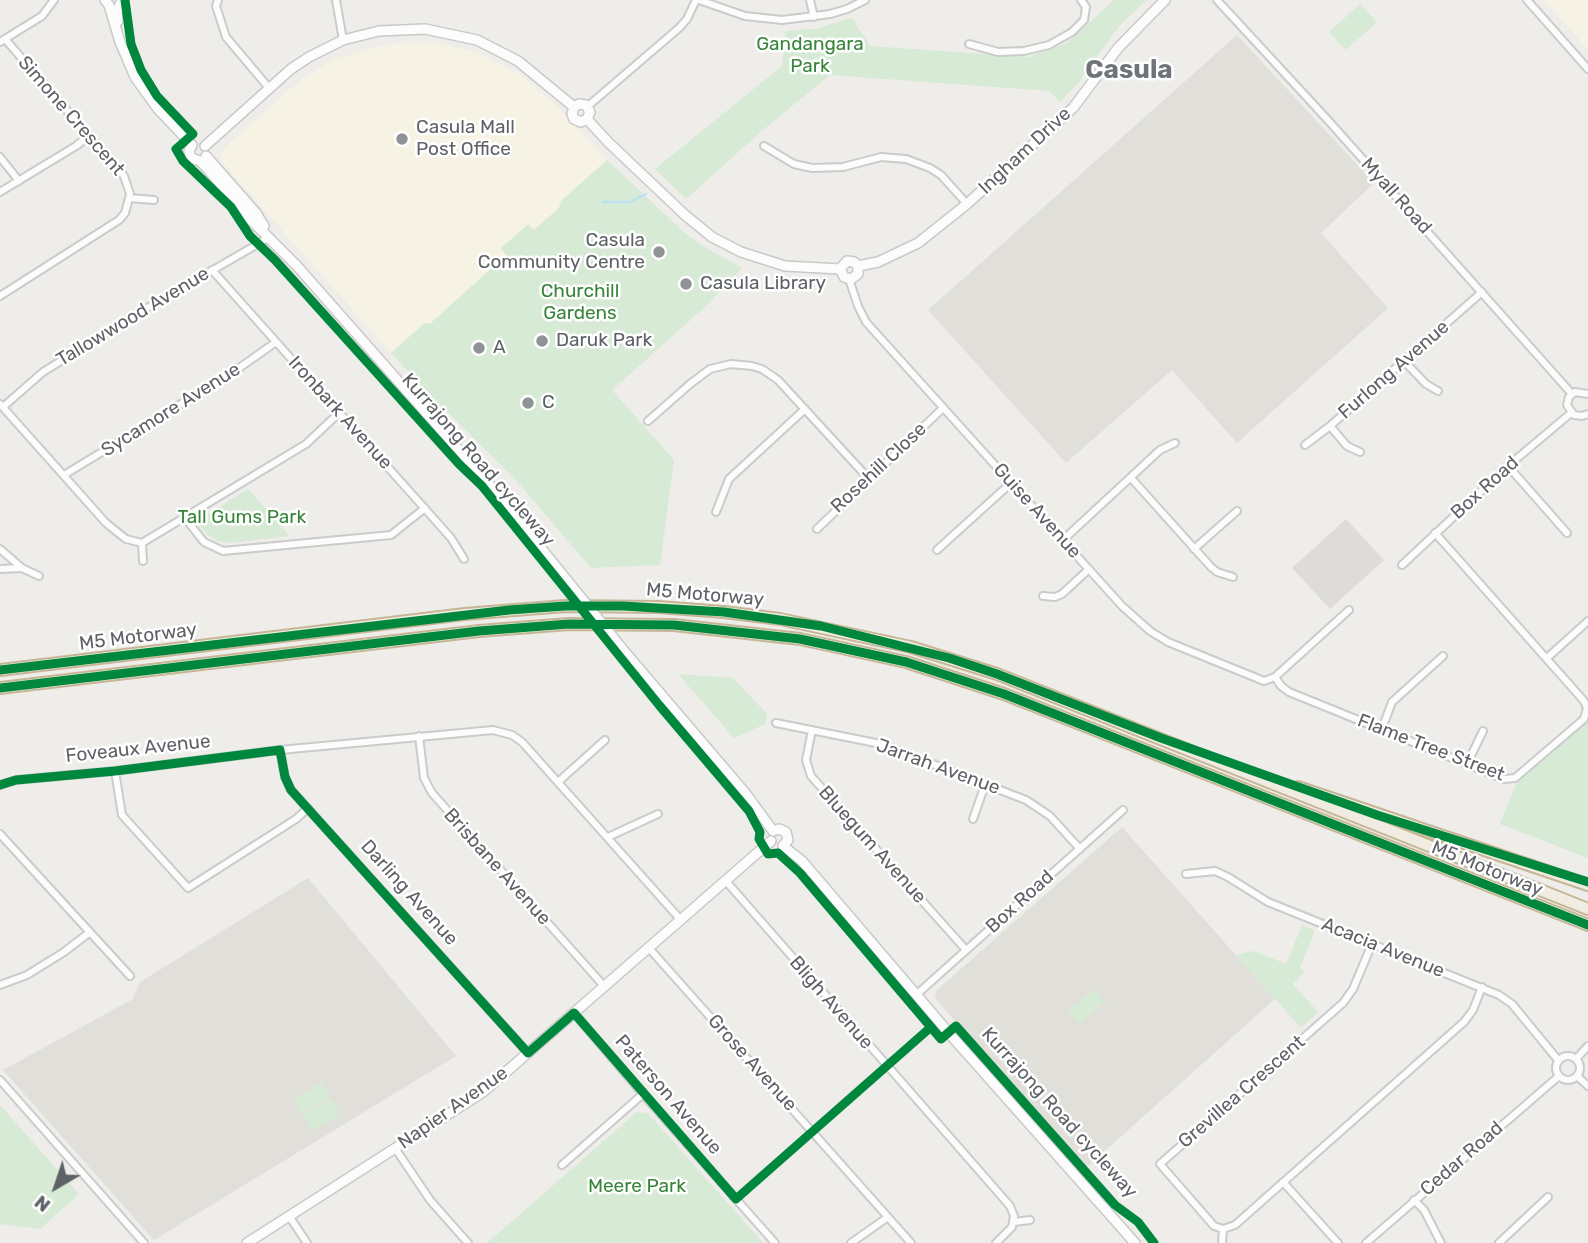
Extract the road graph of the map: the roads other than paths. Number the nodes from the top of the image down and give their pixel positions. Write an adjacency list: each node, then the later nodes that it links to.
1 (54, 0): 13 (street)
2 (218, 0): 17 (street)
3 (336, 0): 14 (street)
4 (697, 0): 12 (street); 18 (street)
5 (810, 0): 12 (street)
6 (865, 0): 12 (street)
7 (1081, 0): 15 (street)
8 (1165, 0): 30 (street, Ingham Drive)
9 (1217, 0): 36 (street, Myall Road)
10 (1528, 0): 16 (street)
11 (114, 2): 22 (street)
12 (814, 17)
13 (2, 40): 21 (street, Simone Crescent)
14 (343, 40): 17 (street); 19 (street)
15 (968, 44)
16 (1588, 69)
17 (269, 88): 24 (street)
18 (588, 106): 19 (street); 20 (street)
19 (574, 107): 20 (street)
20 (587, 119): 33 (street)
21 (89, 136): 26 (street); 28 (street, Simone Crescent)
22 (192, 145): 24 (street); 24 (street)
23 (764, 146): 30 (street)
24 (203, 154): 31 (street)
25 (0, 157): 26 (street)
26 (19, 181): 27 (street)
27 (0, 192)
28 (129, 198): 29 (street); 37 (street, Simone Crescent)
29 (154, 200)
30 (967, 204): 32 (street, Ingham Drive)
31 (270, 236): 34 (street, Tallowwood Avenue); 104 (street, bridge)
32 (858, 267): 33 (street); 35 (street)
33 (840, 269): 35 (street)
34 (212, 270): 38 (street, Ironbark Avenue); 43 (street, Tallowwood Avenue)
35 (849, 279): 44 (street, Guise Avenue)
36 (1482, 292): 39 (street, Furlong Avenue); 41 (street, Myall Road)
37 (0, 296)
38 (276, 342): 46 (street, Ironbark Avenue); 55 (street, Sycamore Avenue)
39 (1404, 361): 40 (street); 50 (street, Furlong Avenue)
40 (1438, 391)
41 (1572, 394): 42 (street); 47 (street)
42 (1588, 394)
43 (1, 405): 55 (street)
44 (943, 408): 56 (street, Rosehill Close); 58 (street, Guise Avenue)
45 (805, 409): 49 (street); 56 (street); 61 (street)
46 (340, 413): 59 (street, Ironbark Avenue); 62 (street)
47 (1570, 413): 48 (street); 54 (street, Box Road)
48 (1588, 414)
49 (648, 421)
50 (1330, 426): 52 (street, Furlong Avenue); 53 (street)
51 (1175, 443): 57 (street)
52 (1305, 445)
53 (1360, 452)
54 (1508, 466): 64 (street, Box Road); 65 (street)
55 (64, 475): 67 (street)
56 (868, 478): 63 (street, Rosehill Close)
57 (1131, 478): 66 (street); 69 (street)
58 (1011, 483): 66 (street, Guise Avenue); 70 (street)
59 (425, 508): 62 (street); 71 (street, Ironbark Avenue)
60 (1237, 511): 69 (street)
61 (716, 512)
62 (185, 518): 67 (street)
63 (817, 529)
64 (1435, 533): 73 (street, Box Road); 83 (street, Flame Tree Street)
65 (1567, 533)
66 (1063, 540): 76 (street, Guise Avenue)
67 (142, 543): 72 (street)
68 (0, 549): 74 (street)
69 (1194, 549): 78 (street)
70 (937, 550)
71 (464, 559)
72 (143, 561)
73 (1402, 565)
74 (22, 568): 75 (street); 77 (street)
75 (0, 569)
76 (1089, 569): 79 (street); 85 (street, Guise Avenue)
77 (39, 576)
78 (1233, 577)
79 (1043, 596)
80 (1349, 610): 85 (street)
81 (1588, 621): 83 (street)
82 (1443, 656): 88 (street)
83 (1547, 658): 95 (street, Flame Tree Street)
84 (0, 670): 92 (highway, M5 Motorway)
85 (1275, 677): 88 (street, Flame Tree Street)
86 (0, 688): 115 (highway, M5 Motorway)
87 (776, 723): 89 (street, Jarrah Avenue)
88 (1382, 729): 95 (street, Flame Tree Street)
89 (812, 730): 99 (street, Jarrah Avenue); 119 (street, Bluegum Avenue)
90 (1483, 732): 95 (street)
91 (419, 736): 94 (street, Foveaux Avenue); 97 (street, Foveaux Avenue); 122 (street, Brisbane Avenue)
92 (1161, 738): 112 (highway); 113 (highway, M5 Motorway)
93 (605, 740): 97 (street)
94 (280, 750): 96 (street, Foveaux Avenue); 100 (street, Darling Avenue)
95 (1467, 764)
96 (115, 771): 98 (street, Foveaux Avenue); 100 (street)
97 (558, 782): 106 (street, Foveaux Avenue)
98 (0, 785)
99 (985, 785): 103 (street); 109 (street, Jarrah Avenue)
100 (308, 808): 127 (street, Darling Avenue)
101 (1123, 810): 109 (street, Box Road)
102 (658, 814): 106 (street)
103 (973, 819)
104 (773, 831): 107 (street); 108 (street)
105 (0, 834): 116 (street)
106 (608, 837): 114 (street, Foveaux Avenue)
107 (771, 841): 108 (street); 111 (street, Napier Avenue)
108 (783, 846): 124 (street)
109 (1080, 849): 119 (street, Box Road)
110 (1186, 874): 117 (street, Acacia Avenue)
111 (725, 880): 114 (street, Napier Avenue); 143 (street, Bligh Avenue)
112 (1588, 883)
113 (1588, 909)
114 (680, 919): 118 (street, Napier Avenue)
115 (1588, 925)
116 (90, 932): 120 (street); 121 (street)
117 (1372, 944): 123 (street, Acacia Avenue); 144 (street, Grevillea Crescent)
118 (648, 947): 122 (street, Napier Avenue); 141 (street, Grose Avenue)
119 (966, 950): 124 (street, Box Road)
120 (130, 976)
121 (0, 985)
122 (603, 985): 125 (street, Napier Avenue)
123 (1482, 987): 129 (street, Acacia Avenue); 137 (street)
124 (916, 995): 153 (street)
125 (574, 1013): 127 (street, Napier Avenue); 134 (street, Paterson Avenue)
126 (1588, 1046): 128 (street)
127 (528, 1053): 135 (street, Napier Avenue)
128 (1576, 1059): 129 (street); 131 (street)
129 (1558, 1060): 130 (street)
130 (1559, 1076): 131 (street); 139 (street, Cedar Road)
131 (1577, 1076): 133 (street)
132 (0, 1080): 145 (street)
133 (1588, 1086)
134 (643, 1094): 136 (street); 149 (street, Paterson Avenue)
135 (395, 1148): 140 (street, Napier Avenue); 148 (street)
136 (562, 1164)
137 (1283, 1182): 144 (street); 155 (street)
138 (1548, 1197): 158 (street)
139 (1414, 1200): 156 (street, Cedar Road); 157 (street)
140 (289, 1216): 146 (street, Napier Avenue); 147 (street)
141 (888, 1217): 150 (street); 151 (street, Grose Avenue)
142 (1030, 1220): 143 (street)
143 (1014, 1222): 152 (street)
144 (1223, 1229): 154 (street)
145 (144, 1243)
146 (247, 1243)
147 (307, 1243)
148 (468, 1243)
149 (775, 1243)
150 (850, 1243)
151 (911, 1243)
152 (996, 1243)
153 (1135, 1243)
154 (1222, 1243)
155 (1338, 1243)
156 (1366, 1243)
157 (1441, 1243)
158 (1499, 1243)

